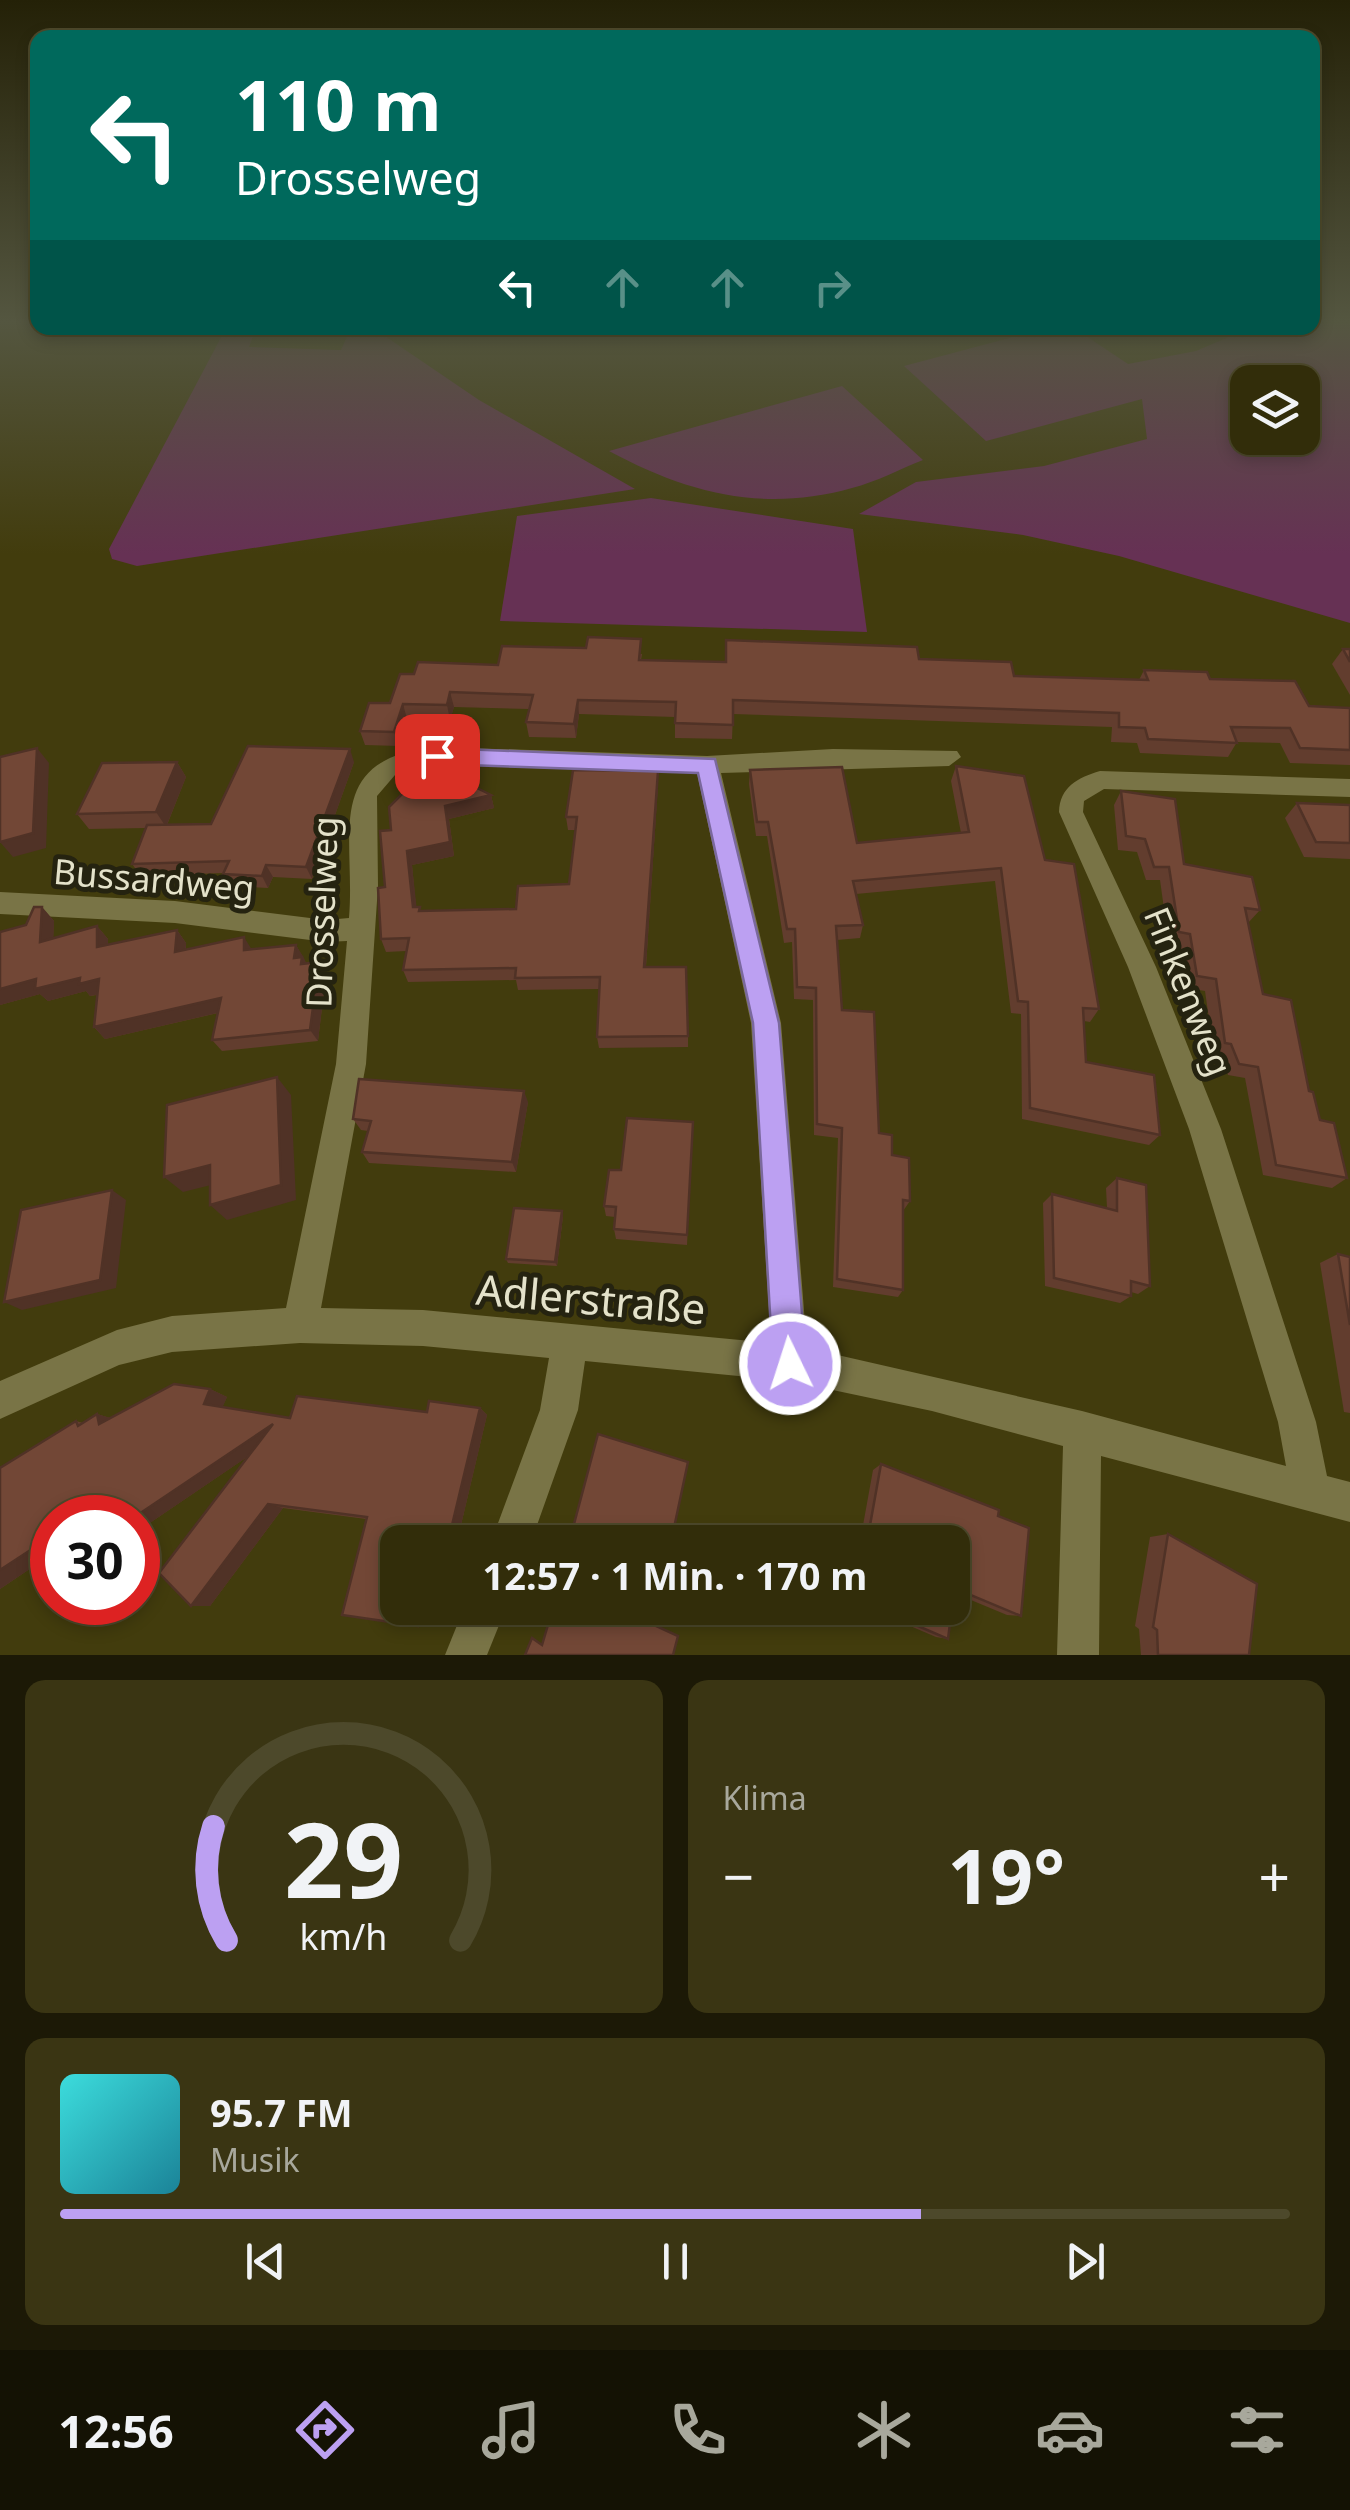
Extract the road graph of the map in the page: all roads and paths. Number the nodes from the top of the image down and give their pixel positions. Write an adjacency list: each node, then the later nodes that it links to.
1 (949, 757): 2 (street, Drosselweg)
2 (707, 765): 5 (street, Drosselweg); 8 (street)
3 (1350, 788): 11 (street, Finkenweg)
4 (0, 902): 5 (street, Bussardweg)
5 (362, 929): 6 (street, Drosselweg)
6 (300, 1326): 7 (street, Adlerstraße); 9 (street, Adlerstraße)
7 (570, 1340): 8 (street, Adlerstraße); 13 (street)
8 (790, 1364): 10 (street, Adlerstraße)
9 (0, 1400)
10 (1082, 1430): 11 (street, Adlerstraße); 16 (street)
11 (1310, 1490): 12 (street, Adlerstraße)
12 (1350, 1502)
13 (517, 1525)
14 (478, 1625): 15 (street)
15 (466, 1655)
16 (1078, 1655)

